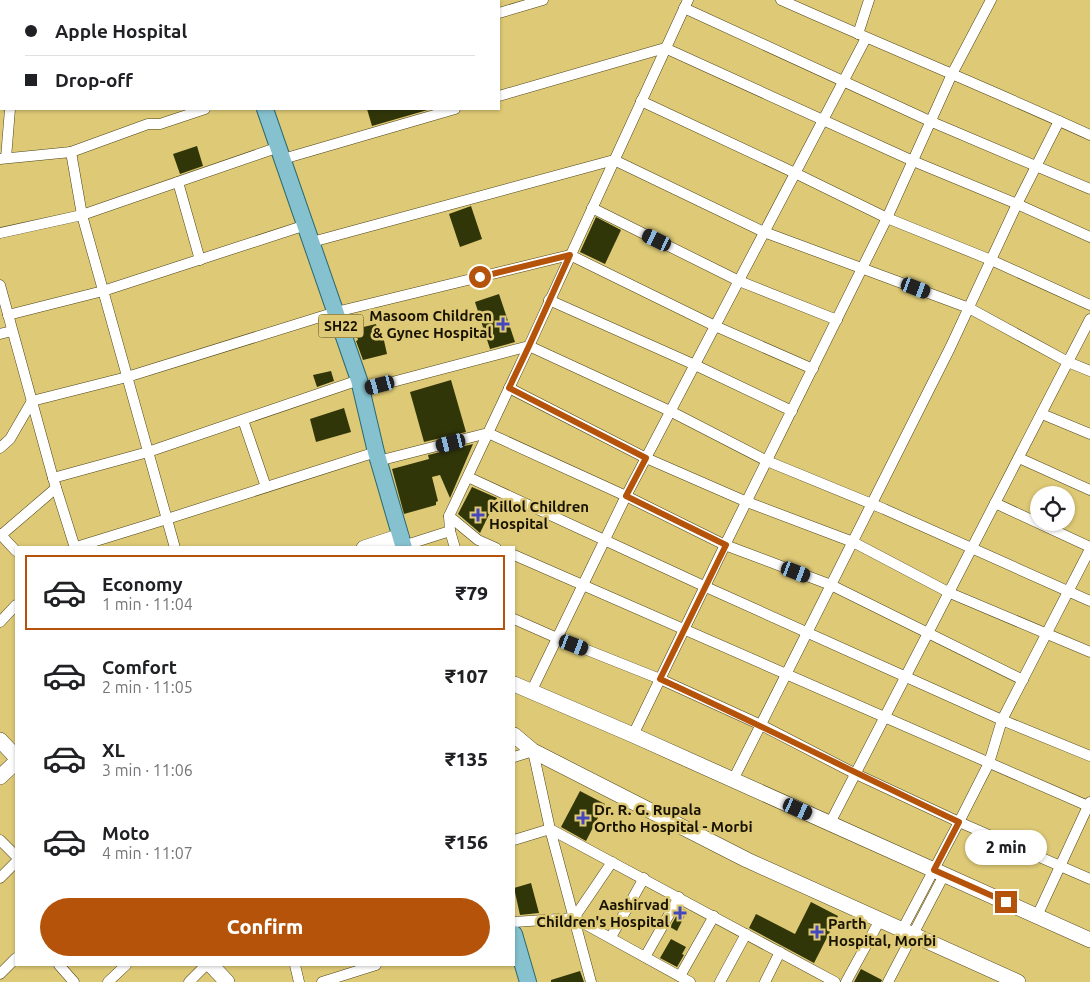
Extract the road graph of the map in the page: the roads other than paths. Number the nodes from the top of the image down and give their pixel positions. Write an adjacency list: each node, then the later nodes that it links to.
1 (540, 0): 6 (street)
2 (781, 0): 7 (street)
3 (870, 0): 7 (street)
4 (991, 0): 9 (street)
5 (686, 4): 8 (street); 10 (street)
6 (500, 13)
7 (862, 36): 9 (street); 10 (street)
8 (666, 48): 11 (street); 12 (street); 17 (street)
9 (952, 74): 18 (street); 19 (street)
10 (843, 82): 17 (street); 19 (street)
11 (500, 96)
12 (641, 101): 24 (street); 27 (street)
13 (10, 110): 23 (street)
14 (202, 110): 21 (street)
15 (265, 110): 22 (main road, SH22)
16 (452, 110): 22 (street)
17 (823, 120): 25 (street); 27 (street)
18 (1059, 121): 20 (street); 26 (street)
19 (931, 122): 25 (street); 26 (street)
20 (1090, 135)
21 (71, 152): 23 (street); 32 (street)
22 (281, 153): 28 (street); 34 (main road, SH22)
23 (3, 158)
24 (614, 160): 31 (street); 35 (street); 38 (street)
25 (913, 162): 30 (street); 33 (street)
26 (1036, 166): 29 (street); 30 (street)
27 (795, 173): 33 (street); 35 (street)
28 (178, 182): 32 (street); 40 (street)
29 (1090, 189)
30 (1017, 204): 37 (street); 41 (street)
31 (592, 208): 39 (street); 43 (street)
32 (82, 215): 36 (street); 45 (street)
33 (888, 218): 41 (street); 42 (street)
34 (306, 225): 38 (main road, SH22); 40 (street)
35 (764, 232): 42 (street); 43 (street)
36 (0, 233)
37 (1090, 237)
38 (312, 242): 49 (main road, SH22)
39 (570, 255): 46 (street); 49 (street); 53 (street)
40 (200, 260): 45 (street)
41 (991, 260): 47 (street); 48 (street)
42 (863, 268): 48 (street); 52 (street)
43 (739, 280): 52 (street); 53 (street)
44 (0, 285): 50 (street)
45 (103, 291): 50 (street); 61 (street)
46 (549, 300): 56 (street); 58 (street)
47 (1090, 305)
48 (968, 308): 57 (street); 84 (street)
49 (336, 312): 61 (street); 62 (main road, SH22)
50 (8, 315): 54 (street)
51 (1090, 319): 57 (street)
52 (837, 320): 59 (street)
53 (715, 326): 58 (street); 59 (street)
54 (12, 331): 55 (street); 64 (street)
55 (0, 334)
56 (529, 346): 62 (street); 63 (street); 65 (street)
57 (1068, 362): 60 (street); 67 (street)
58 (695, 365): 65 (street); 66 (street)
59 (813, 369): 66 (street)
60 (1090, 370)
61 (127, 377): 64 (street); 72 (street)
62 (361, 385): 68 (street); 73 (main road, SH22)
63 (509, 388): 69 (street); 74 (street)
64 (32, 401): 71 (street); 78 (street)
65 (670, 411): 74 (street); 76 (street)
66 (792, 411): 76 (street)
67 (1042, 414): 70 (street); 75 (street)
68 (243, 420): 72 (street); 79 (street)
69 (488, 434): 73 (street); 77 (street); 81 (street)
70 (1090, 434)
71 (0, 448)
72 (148, 452): 78 (street); 86 (street)
73 (377, 456): 79 (street); 91 (main road, SH22)
74 (646, 458): 81 (street); 82 (street)
75 (1019, 458): 80 (street); 83 (street)
76 (767, 461): 82 (street); 84 (street)
77 (468, 477): 85 (street); 89 (street)
78 (55, 483): 88 (street); 93 (street)
79 (266, 487): 86 (street)
80 (1090, 490)
81 (626, 496): 89 (street); 92 (street)
82 (746, 502): 90 (street); 92 (street)
83 (996, 503): 99 (street); 100 (street)
84 (872, 504): 90 (street); 99 (street)
85 (449, 516): 87 (street); 98 (street)
86 (167, 519): 94 (street); 95 (street)
87 (450, 531): 91 (street); 97 (street)
88 (0, 535): 101 (street)
89 (605, 540): 103 (street); 104 (street)
90 (853, 542): 105 (street); 107 (street)
91 (402, 543): 96 (street)
92 (726, 545): 104 (street); 105 (street)
93 (74, 546)
94 (77, 546)
95 (174, 546)
96 (379, 546)
97 (454, 546)
98 (492, 546)
99 (972, 548): 106 (street); 107 (street)
100 (1090, 548): 106 (street)
101 (15, 550)
102 (515, 555): 103 (street)
103 (583, 585): 112 (street); 116 (street)
104 (705, 586): 112 (street); 113 (street)
105 (831, 586): 113 (street); 114 (street)
106 (1068, 591): 108 (street); 115 (street)
107 (950, 593): 114 (street); 115 (street)
108 (1090, 601)
109 (15, 607): 111 (street)
110 (515, 619): 116 (street)
111 (0, 622)
112 (684, 630): 118 (street); 120 (street)
113 (808, 633): 118 (street); 119 (street)
114 (929, 634): 119 (street); 121 (street)
115 (1046, 634): 117 (street); 121 (street)
116 (557, 638): 120 (street); 123 (street)
117 (1090, 652)
118 (787, 674): 124 (street); 126 (street)
119 (907, 676): 124 (street); 125 (street)
120 (660, 679): 126 (street); 127 (street)
121 (1023, 680): 125 (street)
122 (515, 684): 123 (street)
123 (531, 692): 127 (street)
124 (886, 718): 135 (street); 136 (street)
125 (1002, 720): 132 (street); 135 (street)
126 (761, 725): 136 (street); 138 (street)
127 (633, 735): 138 (street)
128 (515, 736): 130 (street)
129 (0, 740): 131 (street)
130 (533, 751): 133 (street); 142 (street); 157 (street)
131 (15, 756)
132 (1090, 756)
133 (515, 757)
134 (15, 763): 137 (street)
135 (989, 763): 139 (street); 140 (street)
136 (856, 774): 140 (street); 141 (street)
137 (0, 777)
138 (733, 780): 141 (street)
139 (1089, 805): 148 (street)
140 (959, 822): 148 (street); 149 (street)
141 (830, 823): 149 (street)
142 (550, 829): 144 (street); 146 (street); 156 (street)
143 (0, 840): 145 (street)
144 (515, 840)
145 (15, 855)
146 (612, 862): 151 (street); 156 (street)
147 (15, 863): 150 (street)
148 (1061, 865): 152 (street); 155 (street)
149 (939, 872): 155 (street); 159 (street)
150 (0, 878)
151 (644, 878): 153 (street); 162 (street)
152 (1090, 879)
153 (679, 897): 154 (street); 165 (street)
154 (714, 916): 160 (street); 174 (street)
155 (1037, 916): 163 (street)
156 (574, 918): 158 (street); 162 (street); 182 (street)
157 (880, 920): 159 (street); 187 (street)
158 (515, 922)
159 (908, 933): 188 (street); 189 (street)
160 (746, 934): 164 (street); 184 (street)
161 (515, 937): 181 (main road)
162 (611, 937): 165 (street)
163 (1090, 940)
164 (780, 952): 185 (street); 186 (street)
165 (645, 956): 174 (street)
166 (15, 959): 173 (street)
167 (60, 966): 175 (street)
168 (125, 966): 176 (street)
169 (205, 966): 177 (street)
170 (212, 966): 178 (street)
171 (294, 966): 179 (street)
172 (373, 966): 180 (street)
173 (0, 974)
174 (680, 976): 183 (street)
175 (74, 982)
176 (108, 982)
177 (189, 982)
178 (227, 982)
179 (300, 982)
180 (322, 982)
181 (528, 982)
182 (590, 982)
183 (690, 982)
184 (720, 982)
185 (765, 982)
186 (834, 982)
187 (846, 982)
188 (888, 982)
189 (1018, 982)

